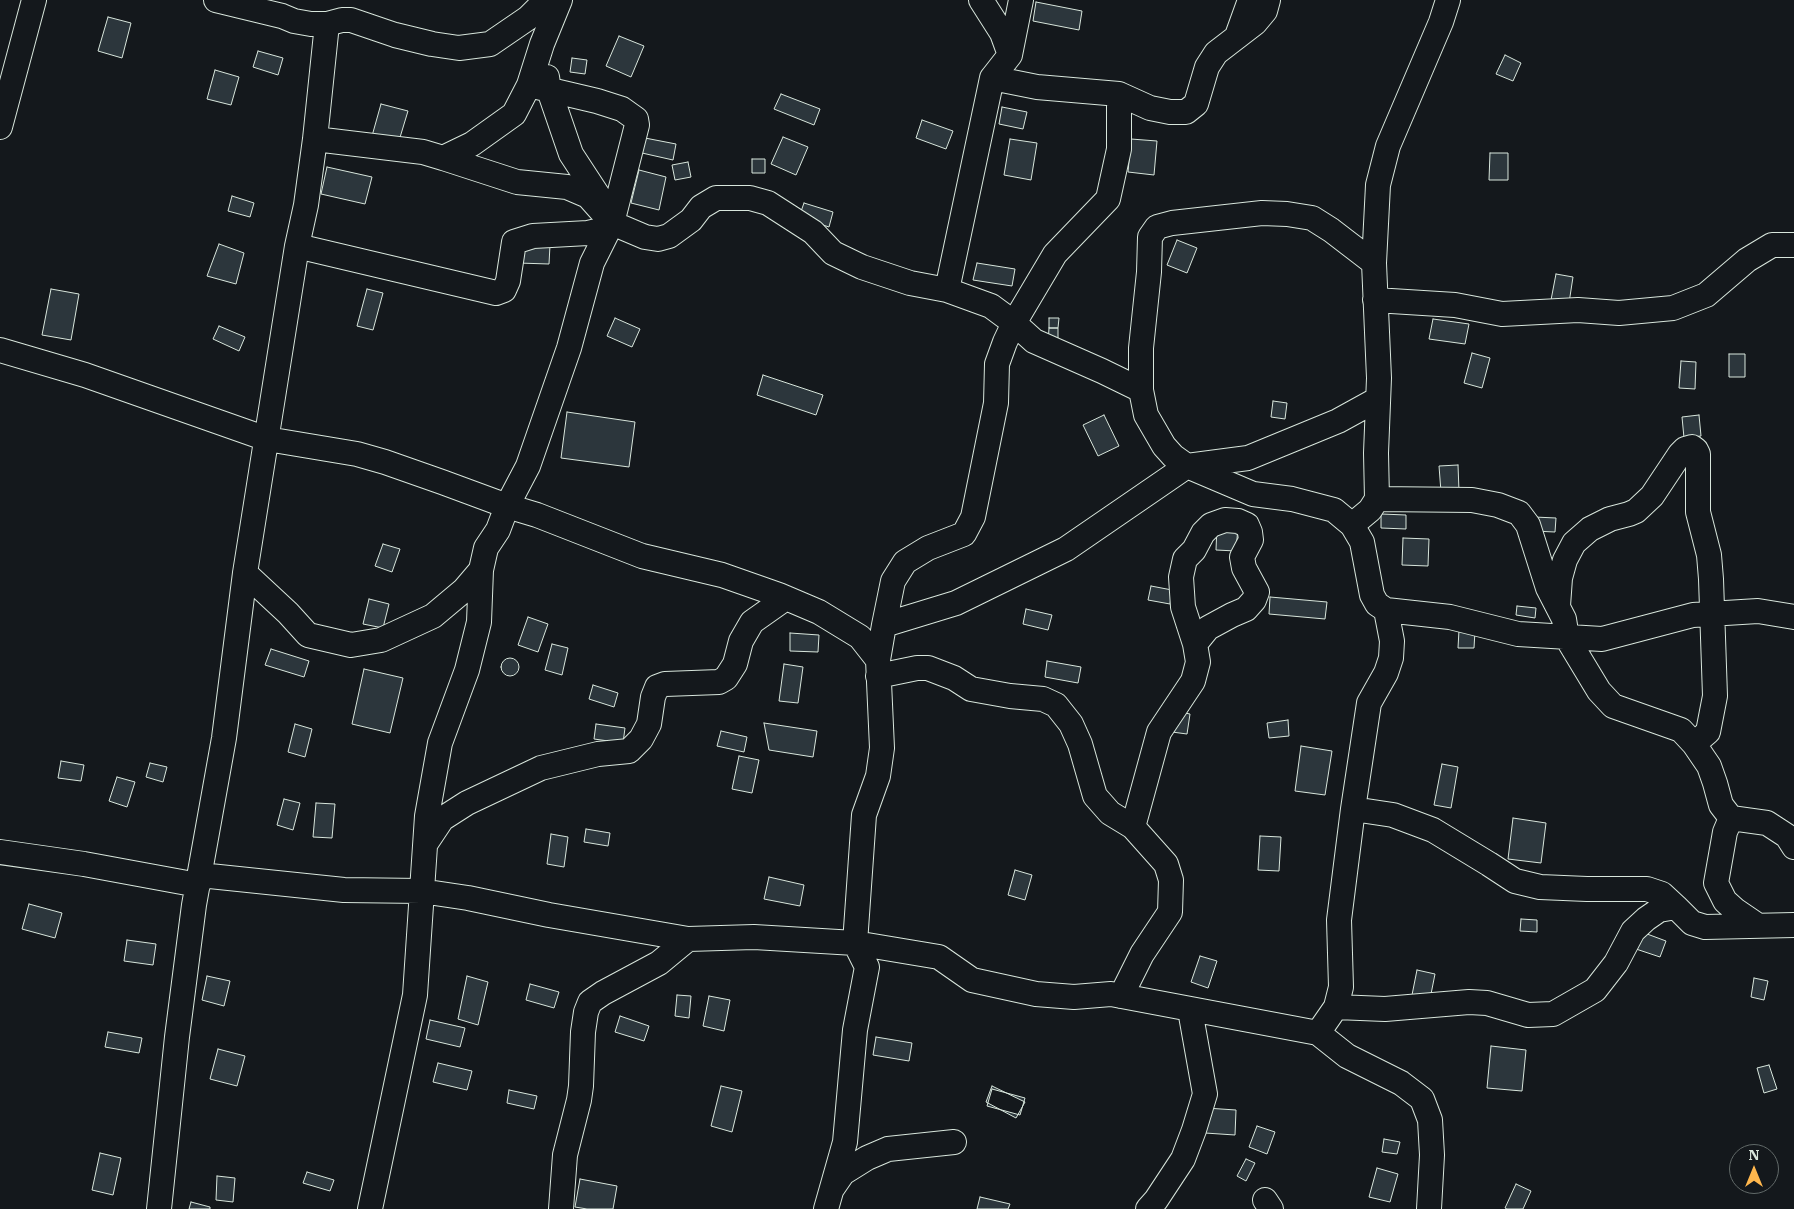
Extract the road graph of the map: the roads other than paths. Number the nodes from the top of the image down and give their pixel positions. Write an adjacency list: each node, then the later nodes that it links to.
1 (34, 0): 13 (street)
2 (216, 0): 10 (street)
3 (546, 0): 10 (street)
4 (560, 0): 15 (street)
5 (981, 0): 12 (street)
6 (1022, 0): 12 (street)
7 (1250, 0): 11 (street)
8 (1268, 0): 11 (street)
9 (1448, 0): 23 (street)
10 (327, 24): 18 (street)
11 (1236, 38): 16 (street)
12 (1010, 55): 14 (street)
13 (7, 72): 17 (street)
14 (992, 78): 16 (street); 24 (street)
15 (539, 87): 19 (street); 20 (street); 20 (street)
16 (1119, 94): 26 (street)
17 (0, 127)
18 (315, 139): 19 (street); 22 (street)
19 (443, 158): 20 (street)
20 (612, 223): 22 (street); 24 (street); 33 (street)
21 (1794, 245): 25 (street)
22 (297, 246): 30 (street)
23 (1374, 263): 25 (street); 28 (street)
24 (948, 290): 26 (street)
25 (1375, 300): 29 (street)
26 (1014, 323): 28 (street); 42 (street)
27 (0, 350): 30 (street)
28 (1141, 390): 31 (street)
29 (1378, 399): 31 (street); 32 (street)
30 (267, 440): 33 (street); 36 (street)
31 (1187, 466): 34 (street); 42 (street)
32 (1377, 499): 34 (street); 38 (street)
33 (499, 503): 35 (street); 37 (street)
34 (1352, 525): 39 (street)
35 (481, 570): 36 (street); 50 (street)
36 (245, 573): 53 (street)
37 (786, 598): 45 (street); 50 (street)
38 (1558, 606): 40 (street); 43 (street)
39 (1386, 610): 43 (street); 47 (street)
40 (1712, 614): 41 (street); 43 (street); 46 (street)
41 (1794, 617)
42 (884, 624): 45 (street)
43 (1567, 638): 46 (street)
44 (1195, 644): 44 (street); 49 (street)
45 (878, 668): 49 (street); 59 (street)
46 (1694, 744): 48 (street)
47 (1353, 809): 55 (street); 61 (street)
48 (1730, 818): 51 (street); 56 (street)
49 (1133, 827): 60 (street)
50 (425, 845): 54 (street)
51 (1794, 847)
52 (0, 852): 53 (street)
53 (199, 880): 54 (street); 66 (street)
54 (421, 891): 58 (street); 67 (street)
55 (1676, 907): 56 (street); 61 (street)
56 (1758, 925): 57 (street)
57 (1794, 925)
58 (688, 939): 59 (street); 68 (street)
59 (855, 943): 60 (street); 65 (street)
60 (1121, 996): 62 (street)
61 (1336, 1007): 63 (street)
62 (1190, 1010): 63 (street); 69 (street)
63 (1318, 1033): 70 (street)
64 (954, 1142): 65 (street)
65 (828, 1201)
66 (160, 1209)
67 (370, 1209)
68 (561, 1209)
69 (1148, 1209)
70 (1429, 1209)

